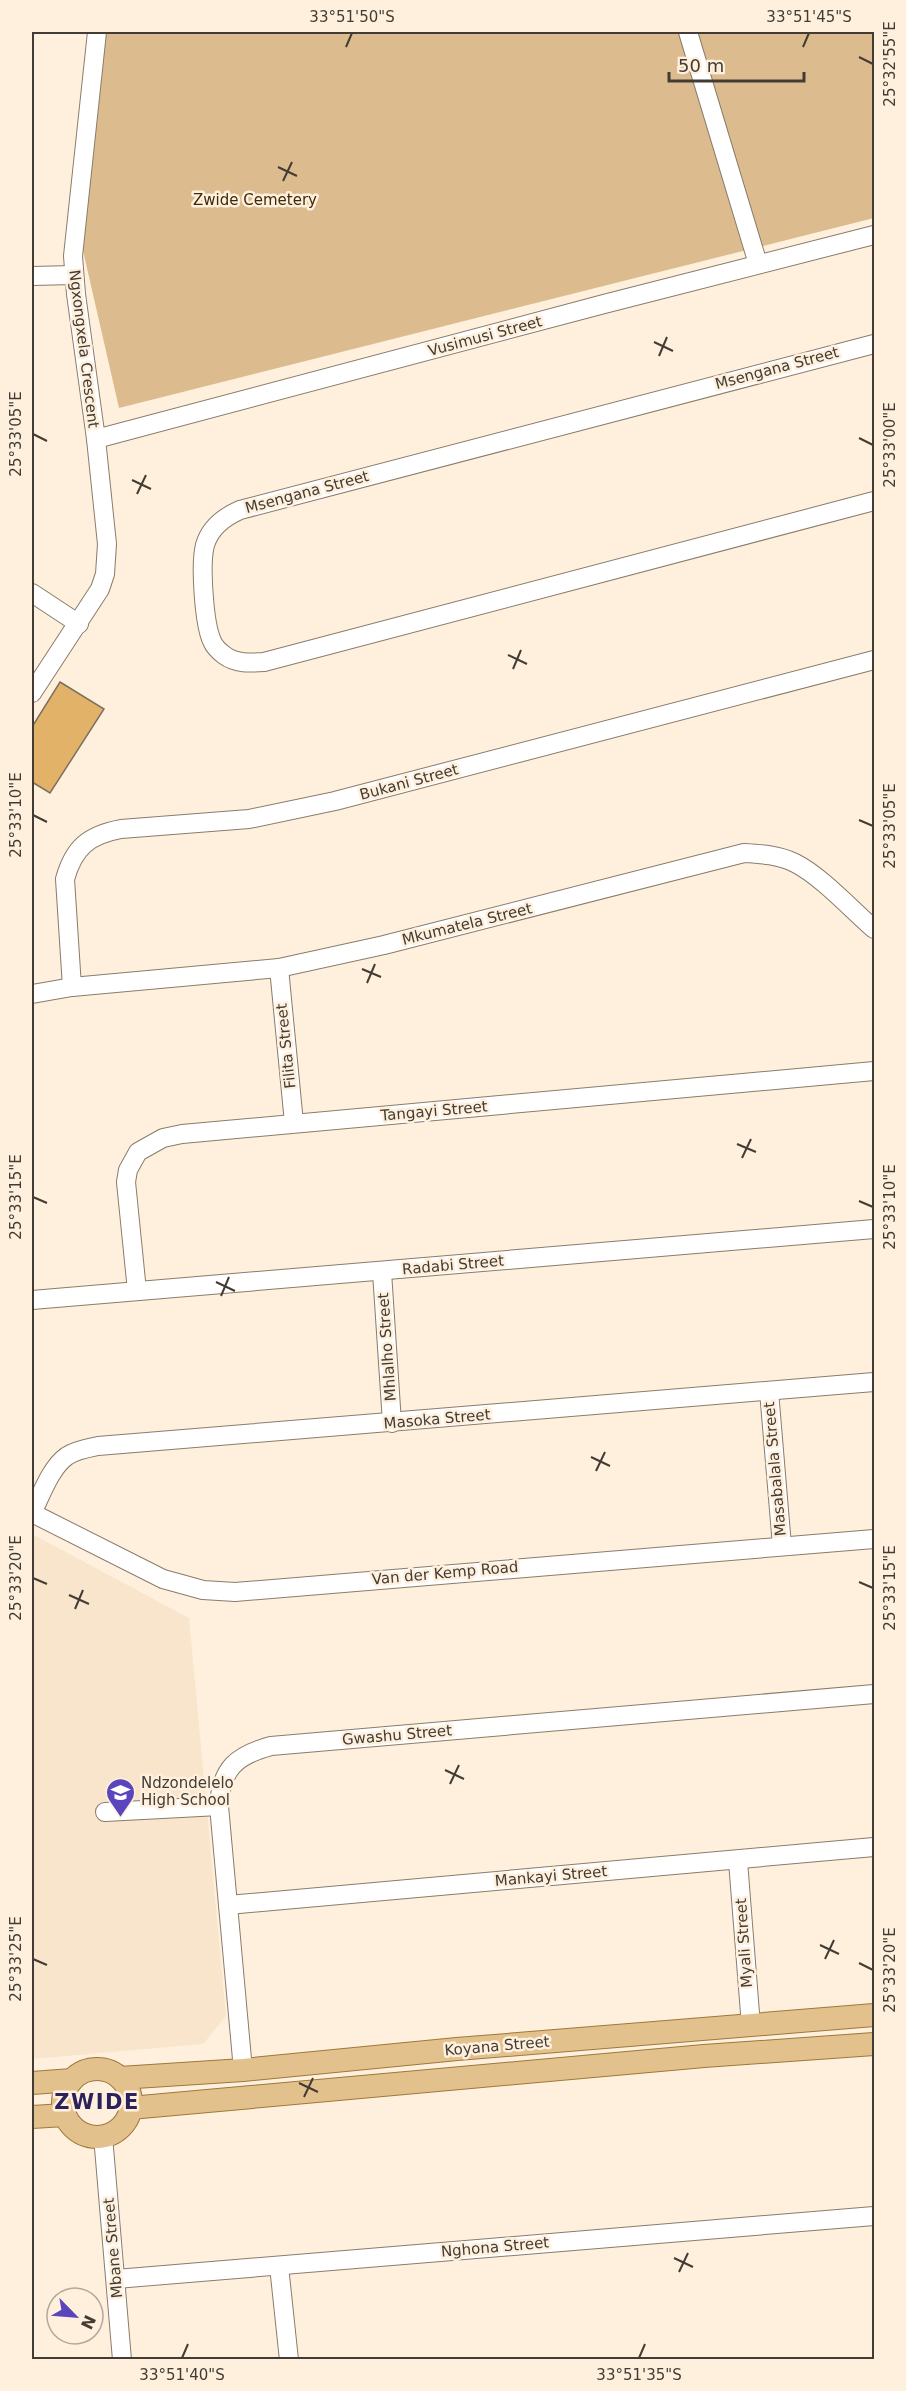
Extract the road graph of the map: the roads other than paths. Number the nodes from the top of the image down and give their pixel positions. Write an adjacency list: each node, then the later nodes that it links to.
1 (97, 32): 5 (street, Ngxongxela Crescent)
2 (688, 32): 4 (street)
3 (874, 236): 4 (street, Vusimusi Street)
4 (758, 264): 8 (street, Vusimusi Street)
5 (74, 275): 6 (street); 8 (street, Ngxongxela Crescent)
6 (32, 276)
7 (874, 344): 9 (street, Msengana Street)
8 (96, 439): 11 (street, Ngxongxela Crescent)
9 (874, 501)
10 (32, 593): 11 (street)
11 (79, 624): 13 (street, Ngxongxela Crescent)
12 (874, 660): 16 (street, Bukani Street)
13 (32, 693)
14 (874, 929): 15 (street, Mkumatela Street)
15 (279, 968): 16 (street, Mkumatela Street); 19 (street, Filita Street)
16 (72, 987): 17 (street, Mkumatela Street)
17 (32, 994)
18 (874, 1071): 19 (street, Tangayi Street)
19 (294, 1123): 22 (street, Tangayi Street)
20 (874, 1229): 21 (street, Radabi Street)
21 (382, 1272): 22 (street, Radabi Street); 26 (street, Mhlalho Street)
22 (137, 1291): 23 (street, Radabi Street)
23 (32, 1300)
24 (874, 1382): 25 (street, Masoka Street)
25 (769, 1391): 26 (street, Masoka Street); 29 (street, Masabalala Street)
26 (392, 1423): 27 (street, Masoka Street)
27 (32, 1513): 29 (street, Van der Kemp Road)
28 (874, 1539): 29 (street, Van der Kemp Road)
29 (782, 1546)
30 (874, 1694): 31 (street, Gwashu Street)
31 (219, 1806): 32 (street); 35 (street, Gwashu Street)
32 (105, 1812)
33 (874, 1847): 34 (street, Mankayi Street)
34 (738, 1861): 35 (street, Mankayi Street); 37 (street, Myali Street)
35 (228, 1905): 39 (street, Gwashu Street)
36 (874, 2015): 37 (main road, Koyana Street)
37 (751, 2026): 39 (main road, Koyana Street)
38 (874, 2044): 43 (main road, Koyana Street)
39 (243, 2070): 40 (main road, Koyana Street)
40 (120, 2078): 41 (main road, Koyana Street); 43 (main road)
41 (72, 2080): 42 (main road, Koyana Street); 44 (main road)
42 (32, 2083)
43 (130, 2108): 46 (main road)
44 (65, 2115): 45 (main road); 46 (main road)
45 (32, 2117)
46 (104, 2136): 49 (street, Mbane Street)
47 (874, 2216): 48 (street, Nghona Street)
48 (279, 2266): 49 (street, Nghona Street); 51 (street)
49 (117, 2279): 50 (street, Mbane Street)
50 (122, 2360)
51 (289, 2360)

